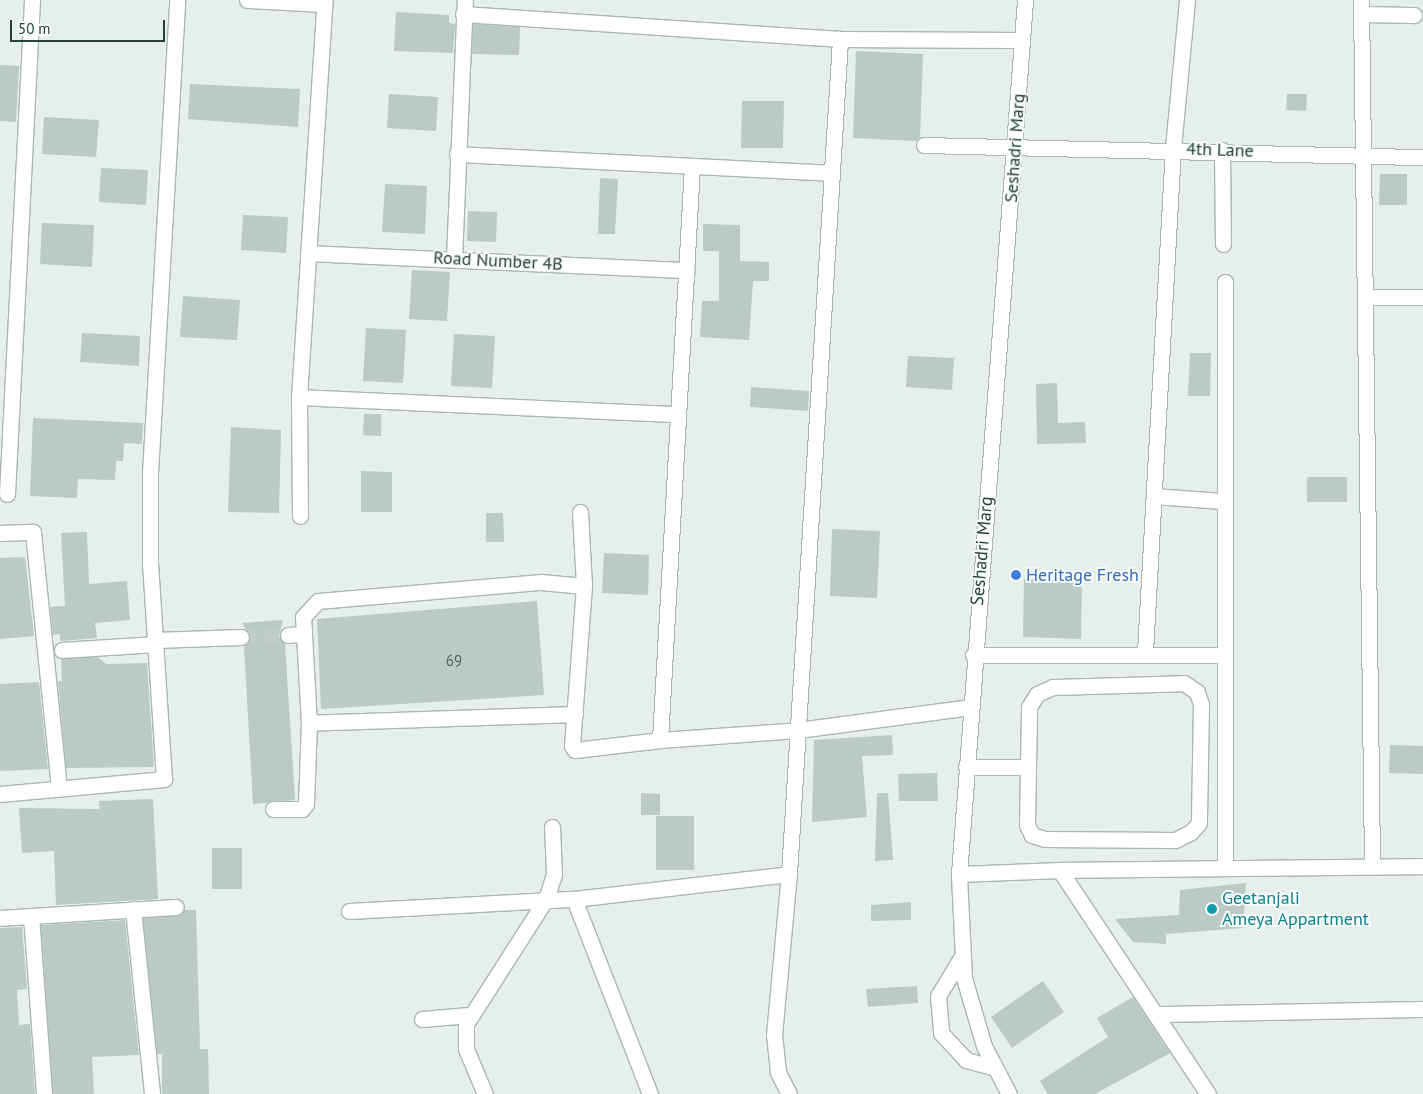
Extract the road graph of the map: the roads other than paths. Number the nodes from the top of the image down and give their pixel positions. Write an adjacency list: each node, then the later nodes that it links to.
1 (32, 0): 30 (street)
2 (177, 0): 40 (street)
3 (247, 0): 6 (street)
4 (1025, 0): 11 (street, Seshadri Marg)
5 (1187, 0): 14 (street)
6 (324, 2): 22 (street)
7 (464, 7): 10 (street); 16 (street)
8 (1361, 7): 9 (street); 17 (street)
9 (1414, 15)
10 (840, 40): 11 (street); 20 (street)
11 (1022, 40): 13 (street, Seshadri Marg)
12 (924, 145): 13 (street, 4th Lane)
13 (1016, 148): 14 (street, 4th Lane); 43 (street, Seshadri Marg)
14 (1173, 148): 15 (street, 4th Lane); 31 (street)
15 (1222, 150): 17 (street, 4th Lane); 21 (street)
16 (456, 154): 19 (street); 23 (street)
17 (1362, 157): 18 (street, 4th Lane); 26 (street)
18 (1423, 157)
19 (692, 166): 20 (street); 24 (street)
20 (832, 173): 48 (street)
21 (1223, 244)
22 (308, 253): 23 (street, Road Number 4B); 28 (street)
23 (454, 259): 24 (street, Road Number 4B)
24 (687, 270): 29 (street)
25 (1225, 282): 32 (street)
26 (1366, 297): 27 (street); 56 (street)
27 (1423, 297)
28 (299, 397): 29 (street); 34 (street)
29 (676, 414): 49 (street)
30 (7, 494)
31 (1154, 496): 32 (street); 42 (street)
32 (1222, 501): 44 (street)
33 (580, 512): 36 (street)
34 (300, 516)
35 (0, 533): 52 (street)
36 (584, 586): 38 (street); 46 (street)
37 (288, 634): 38 (street)
38 (304, 634): 47 (street)
39 (241, 637): 40 (street)
40 (155, 642): 41 (street); 52 (street)
41 (62, 650)
42 (1145, 652): 43 (street); 44 (street)
43 (972, 655): 45 (street, Seshadri Marg)
44 (1222, 655): 58 (street)
45 (970, 707): 48 (street); 50 (street, Seshadri Marg)
46 (576, 714): 47 (street); 49 (street)
47 (309, 723): 54 (street)
48 (798, 730): 49 (street); 60 (street)
49 (660, 740)
50 (966, 767): 51 (street); 61 (street, Seshadri Marg)
51 (1028, 767): 51 (street)
52 (59, 789): 53 (street)
53 (0, 794)
54 (273, 810)
55 (552, 826): 62 (street)
56 (1372, 864): 57 (street); 58 (street)
57 (1423, 866)
58 (1226, 868): 59 (street)
59 (1060, 870): 61 (street); 71 (street)
60 (788, 874): 63 (street); 79 (street)
61 (959, 874): 69 (street, Seshadri Marg)
62 (546, 899): 63 (street); 66 (street); 72 (street)
63 (574, 899): 78 (street)
64 (176, 907): 65 (street)
65 (133, 909): 67 (street); 76 (street)
66 (349, 911)
67 (31, 916): 68 (street); 75 (street)
68 (0, 918)
69 (961, 958): 74 (street, Seshadri Marg); 74 (street)
70 (1423, 1009): 71 (street)
71 (1158, 1014): 81 (street)
72 (469, 1015): 73 (street); 77 (street)
73 (422, 1019)
74 (992, 1067): 80 (street, Seshadri Marg)
75 (44, 1094)
76 (152, 1094)
77 (485, 1094)
78 (650, 1094)
79 (789, 1094)
80 (1009, 1094)
81 (1208, 1094)

